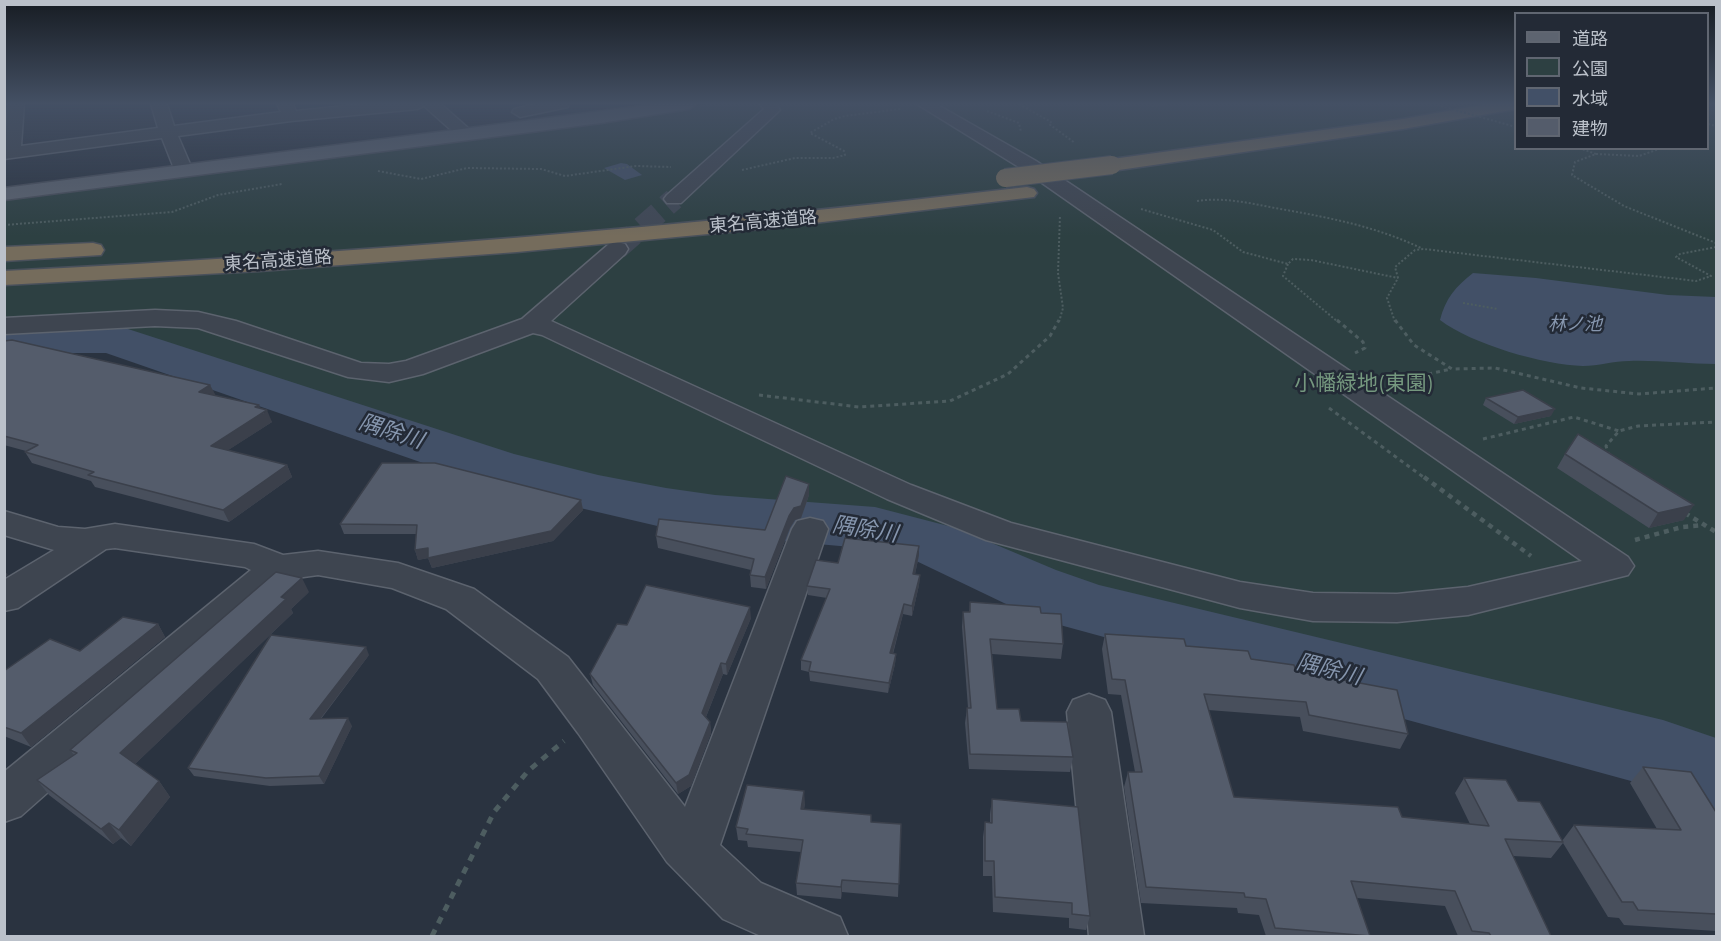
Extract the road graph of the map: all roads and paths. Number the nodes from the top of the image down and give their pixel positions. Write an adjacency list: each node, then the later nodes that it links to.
1 (54, 148): 11 (street)
2 (174, 148): 15 (street)
3 (366, 148): 15 (main road)
4 (730, 148): 16 (street)
5 (838, 148): 16 (path)
6 (979, 148): 51 (street)
7 (1233, 148): 22 (highway, 東名高速道路, bridge)
8 (1343, 148): 30 (highway, 東名高速道路)
9 (1585, 150): 12 (path)
10 (1659, 150): 12 (path)
11 (8, 154)
12 (1596, 154): 24 (path)
13 (636, 166): 14 (path)
14 (371, 170)
15 (184, 171): 18 (main road)
16 (697, 178): 19 (street)
17 (289, 183): 23 (path)
18 (4, 194)
19 (674, 199)
20 (1197, 201): 27 (path)
21 (1061, 212): 39 (path)
22 (650, 213)
23 (4, 225)
24 (1716, 245): 27 (path)
25 (111, 249): 28 (highway)
26 (617, 249): 33 (street)
27 (1424, 249): 36 (path)
28 (4, 254)
29 (1288, 264): 35 (path)
30 (4, 278)
31 (1463, 303): 32 (path)
32 (1498, 309)
33 (531, 325): 34 (street); 51 (street)
34 (4, 326)
35 (1347, 356)
36 (1452, 369): 37 (path); 38 (path)
37 (1396, 381)
38 (1716, 388)
39 (754, 394)
40 (1716, 422): 41 (path)
41 (1619, 431): 42 (path); 43 (path)
42 (1472, 441)
43 (1611, 464)
44 (1677, 509): 46 (path)
45 (4, 522): 49 (street)
46 (1704, 525): 48 (path); 51 (path)
47 (810, 529): 56 (street)
48 (1716, 532)
49 (93, 542): 50 (street); 52 (street)
50 (278, 568): 54 (street); 55 (street)
51 (1601, 570)
52 (4, 598)
53 (1089, 712): 59 (street)
54 (594, 720): 56 (street); 57 (path)
55 (4, 801)
56 (685, 846): 58 (street)
57 (432, 936)
58 (821, 936)
59 (1117, 936)

